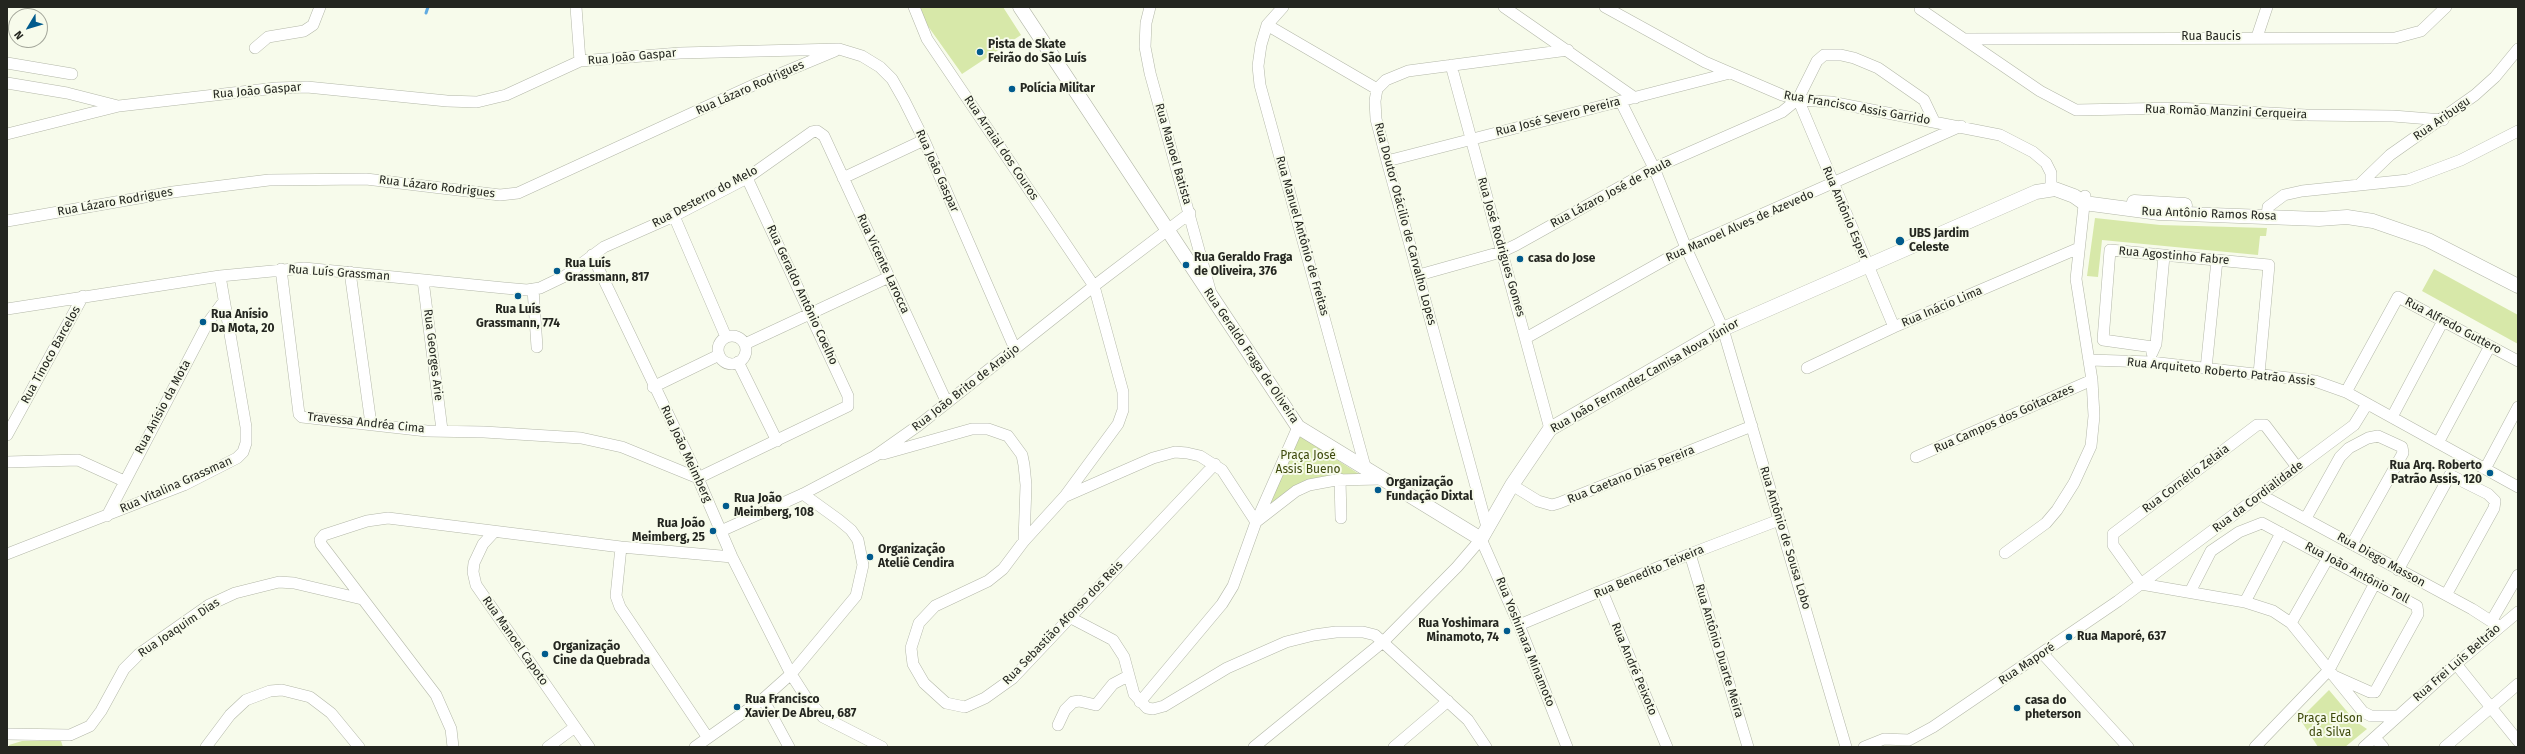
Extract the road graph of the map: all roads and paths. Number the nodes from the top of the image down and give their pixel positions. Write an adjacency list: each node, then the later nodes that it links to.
1 (320, 7): 15 (street)
2 (576, 7): 19 (street)
3 (914, 7): 64 (street, Rua Arraial dos Couros)
4 (1020, 7): 50 (main road, Rua Geraldo Fraga de Oliveira)
5 (1150, 7): 47 (street, Rua Manoel Batista)
6 (1284, 7): 12 (street)
7 (1504, 7): 18 (street)
8 (2267, 7): 13 (street)
9 (2446, 7): 13 (street, Rua Baucis)
10 (1610, 8): 22 (street, Rua Francisco Assis Garrido)
11 (1920, 9): 14 (street, Rua Romão Manzini Cerqueira)
12 (1267, 25): 25 (street); 111 (street, Rua Manuel Antônio de Freitas)
13 (2257, 37): 14 (street, Rua Baucis)
14 (1965, 39): 30 (street, Rua Romão Manzini Cerqueira)
15 (255, 48)
16 (840, 49): 19 (street, Rua João Gaspar); 37 (street, Rua João Gaspar); 49 (street, Rua Lázaro Rodrigues)
17 (2518, 49): 30 (street, Rua Aribugu)
18 (1568, 50): 21 (street); 26 (street)
19 (580, 61): 29 (street, Rua João Gaspar)
20 (7, 64): 23 (street)
21 (1451, 65): 25 (street); 36 (street, Rua José Rodrigues Gomes)
22 (1730, 73): 26 (street, Rua José Severo Pereira); 27 (street, Rua Francisco Assis Garrido)
23 (72, 74)
24 (7, 83): 29 (street)
25 (1377, 89): 38 (street, Rua Doutor Otácilio de Carvalho Lopes)
26 (1635, 98): 28 (street, Rua José Severo Pereira)
27 (1798, 99): 31 (street, Rua Francisco Assis Garrido); 31 (street); 39 (street, Rua Lázaro José de Paula); 42 (street, Rua Antônio Esper)
28 (1621, 102): 36 (street, Rua José Severo Pereira); 39 (street, Rua Antônio de Sousa Lobo)
29 (119, 106): 35 (street, Rua João Gaspar)
30 (2443, 120): 43 (street, Rua Aribugu)
31 (1934, 121): 32 (street, Rua Francisco Assis Garrido)
32 (1960, 126): 42 (street, Rua Manoel Alves de Azevedo); 44 (street, Rua Francisco Assis Garrido)
33 (814, 131): 40 (street, Rua Desterro do Melo); 41 (street, Rua Vicente Larocca)
34 (2518, 131): 43 (street)
35 (7, 134)
36 (1471, 138): 38 (street, Rua José Severo Pereira); 53 (street, Rua José Rodrigues Gomes)
37 (924, 140): 41 (street); 81 (street, Rua João Gaspar)
38 (1387, 161): 60 (street, Rua Doutor Otácilio de Carvalho Lopes)
39 (1654, 168): 51 (street, Rua Antônio de Sousa Lobo); 53 (street, Rua Lázaro José de Paula)
40 (747, 178): 48 (street, Rua Desterro do Melo); 71 (street, Rua Geraldo Antônio Coelho)
41 (843, 178): 62 (street, Rua Vicente Larocca)
42 (1832, 184): 51 (street, Rua Manoel Alves de Azevedo); 57 (street, Rua Antônio Esper)
43 (2360, 184): 46 (street)
44 (2053, 189): 45 (main road, Rua Antônio Ramos Rosa); 57 (main road, Rua João Fernandez Camisa Nova Júnior)
45 (2081, 198): 46 (main road, Rua Antônio Ramos Rosa); 52 (street)
46 (2268, 212): 65 (main road, Rua Antônio Ramos Rosa)
47 (1190, 213): 50 (street, Rua João Brito de Araújo); 68 (street, Rua Manoel Batista)
48 (674, 216): 54 (street, Rua Desterro do Melo); 75 (street)
49 (7, 221)
50 (1169, 229): 64 (street, Rua João Brito de Araújo); 68 (main road, Rua Geraldo Fraga de Oliveira)
51 (1686, 248): 74 (street, Rua Antônio de Sousa Lobo); 76 (street, Rua Manoel Alves de Azevedo)
52 (2079, 248): 73 (street, Rua Inácio Lima); 83 (street)
53 (1501, 252): 60 (street, Rua Lázaro José de Paula); 76 (street, Rua José Rodrigues Gomes)
54 (592, 256): 66 (street, Rua Luís Grassman); 91 (street, Rua João Meimberg)
55 (2164, 256): 56 (street, Rua Agostinho Fabre); 80 (street); 80 (street, Rua Agostinho Fabre)
56 (2217, 260): 88 (street); 89 (street, Rua Agostinho Fabre)
57 (1868, 264): 73 (street, Rua Antônio Esper); 74 (main road, Rua João Fernandez Camisa Nova Júnior)
58 (281, 269): 59 (street, Rua Luís Grassman); 61 (street, Rua Luís Grassman); 97 (street, Travessa Andréa Cima)
59 (350, 272): 63 (street, Rua Luís Grassman); 97 (street)
60 (1419, 275): 128 (street, Rua Doutor Otácilio de Carvalho Lopes)
61 (220, 276): 67 (street, Rua Luís Grassman); 69 (street, Rua Vitalina Grassman)
62 (889, 277): 71 (street); 93 (street, Rua Vicente Larocca)
63 (423, 280): 66 (street, Rua Luís Grassman); 101 (street, Rua Georges Arie)
64 (1094, 286): 81 (street, Rua João Brito de Araújo); 120 (street, Rua Sebastião Afonso dos Reis)
65 (2518, 286)
66 (533, 289): 79 (street)
67 (83, 296): 70 (street, Rua Luís Grassman); 102 (street, Rua Tinoco Barcelos)
68 (1213, 300): 99 (main road, Rua Geraldo Fraga de Oliveira)
69 (224, 301): 115 (street, Rua Anísio da Mota); 121 (street, Rua Vitalina Grassman)
70 (7, 309)
71 (811, 313): 77 (street); 103 (street, Rua Geraldo Antônio Coelho)
72 (2443, 321): 78 (street, Rua Alfredo Guttero); 92 (street, Rua Alfredo Guttero); 96 (street)
73 (1894, 327): 87 (street, Rua Inácio Lima)
74 (1723, 329): 98 (street, Rua Antônio de Sousa Lobo); 100 (main road, Rua João Fernandez Camisa Nova Júnior)
75 (726, 337): 77 (street); 82 (street)
76 (1526, 338): 100 (street, Rua José Rodrigues Gomes)
77 (745, 344): 85 (street)
78 (2490, 346): 84 (street, Rua Alfredo Guttero); 104 (street)
79 (537, 347)
80 (2153, 347): 86 (street)
81 (1015, 349): 93 (street, Rua João Brito de Araújo)
82 (720, 355): 85 (street); 91 (street)
83 (2090, 360): 86 (street, Rua Arquiteto Roberto Patrão Assis); 90 (street)
84 (2518, 361)
85 (738, 362): 103 (street)
86 (2151, 362): 88 (street, Rua Arquiteto Roberto Patrão Assis)
87 (1807, 368)
88 (2206, 369): 89 (street, Rua Arquiteto Roberto Patrão Assis)
89 (2259, 374): 92 (street, Rua Arquiteto Roberto Patrão Assis)
90 (2092, 380): 106 (street, Rua Campos dos Goitacazes); 133 (street)
91 (653, 387): 112 (street, Rua João Meimberg)
92 (2346, 392): 94 (street, Rua Arquiteto Roberto Patrão Assis)
93 (947, 403): 105 (street, Rua João Brito de Araújo)
94 (2367, 404): 96 (street, Rua Arquiteto Roberto Patrão Assis); 109 (street, Rua da Cordialidade)
95 (2518, 407): 110 (street)
96 (2392, 417): 104 (street, Rua Arquiteto Roberto Patrão Assis)
97 (372, 424): 101 (street, Travessa Andréa Cima)
98 (1752, 426): 116 (street, Rua Caetano Dias Pereira); 124 (street, Rua Antônio de Sousa Lobo)
99 (1298, 427): 111 (main road, Rua Geraldo Fraga de Oliveira); 125 (street)
100 (1550, 429): 116 (main road, Rua João Fernandez Camisa Nova Júnior)
101 (442, 430): 112 (street, Travessa Andréa Cima)
102 (7, 435)
103 (777, 441): 112 (street)
104 (2438, 443): 110 (street, Rua Arquiteto Roberto Patrão Assis)
105 (875, 456): 118 (street, Rua João Brito de Araújo); 130 (street)
106 (1916, 457)
107 (7, 462): 115 (street)
108 (1215, 464): 120 (street); 125 (street); 148 (street, Rua Sebastião Afonso dos Reis)
109 (2297, 467): 119 (street, Rua da Cordialidade); 140 (street, Rua Cornélio Zelaia)
110 (2485, 469): 117 (street, Rua Arquiteto Roberto Patrão Assis)
111 (1366, 470): 114 (main road, Rua Geraldo Fraga de Oliveira)
112 (698, 478): 126 (street, Rua João Meimberg)
113 (1340, 479): 114 (street); 122 (street); 125 (street)
114 (1381, 479): 128 (main road, Rua Geraldo Fraga de Oliveira)
115 (124, 481): 121 (street, Rua Anísio da Mota)
116 (1512, 485): 128 (main road, Rua João Fernandez Camisa Nova Júnior)
117 (2518, 487)
118 (803, 494): 126 (street, Rua João Brito de Araújo); 156 (street)
119 (2261, 495): 123 (street, Rua Diego Masson); 140 (street, Rua da Cordialidade)
120 (1065, 496): 130 (street, Rua Sebastião Afonso dos Reis)
121 (107, 516): 134 (street, Rua Vitalina Grassman)
122 (1341, 518)
123 (2306, 518): 131 (street, Rua Diego Masson); 131 (street)
124 (1779, 520): 135 (street, Rua Benedito Teixeira); 185 (street, Rua Antônio de Sousa Lobo)
125 (1256, 522): 161 (street)
126 (721, 531): 136 (street, Rua João Meimberg)
127 (494, 532): 132 (street); 145 (street); 165 (street, Rua Manoel Capoto)
128 (1484, 533): 151 (street, Rua Yoshimara Minamoto); 152 (street, Rua João Fernandez Camisa Nova Júnior)
129 (2281, 533): 137 (street, Rua João Antônio Toll); 143 (street, Rua João Antônio Toll); 146 (street)
130 (1024, 541): 148 (street, Rua Sebastião Afonso dos Reis)
131 (2352, 544): 138 (street, Rua Diego Masson)
132 (621, 547): 136 (street); 167 (street)
133 (2005, 553)
134 (7, 554)
135 (1690, 554): 142 (street, Rua Benedito Teixeira); 184 (street, Rua Antônio Duarte Meira)
136 (732, 557): 156 (street, Rua João Meimberg)
137 (2328, 558): 141 (street, Rua João Antônio Toll); 149 (street)
138 (2398, 570): 144 (street, Rua Diego Masson); 144 (street)
139 (2518, 576): 150 (street)
140 (2142, 584): 143 (street); 153 (street, Rua Maporé)
141 (2375, 584): 155 (street); 155 (street, Rua João Antônio Toll)
142 (1602, 591): 151 (street, Rua Benedito Teixeira); 183 (street, Rua André Peixoto)
143 (2190, 592): 146 (street)
144 (2446, 595): 150 (street, Rua Diego Masson)
145 (362, 599): 166 (street, Rua Joaquim Dias); 173 (street)
146 (2245, 602): 149 (street)
147 (2518, 612): 150 (street, Rua Frei Luís Beltrão)
148 (1071, 618): 157 (street)
149 (2291, 623): 155 (street)
150 (2496, 623): 154 (street, Rua Frei Luís Beltrão)
151 (1518, 625): 182 (street, Rua Yoshimara Minamoto)
152 (1384, 641): 160 (street); 161 (street); 179 (street, Rua João Fernandez Camisa Nova Júnior)
153 (2043, 654): 170 (street, Rua Maporé); 187 (street)
154 (2456, 664): 162 (street); 163 (street, Rua Frei Luís Beltrão)
155 (2331, 673): 163 (street); 188 (street)
156 (791, 674): 159 (street); 178 (street, Rua João Meimberg)
157 (1128, 676): 161 (street); 164 (street)
158 (2518, 684): 162 (street)
159 (762, 699): 167 (street); 177 (street)
160 (1448, 701): 180 (street); 181 (street)
161 (1140, 702)
162 (2491, 708): 169 (street); 191 (street)
163 (2398, 716): 168 (street, Rua Frei Luís Beltrão)
164 (1058, 725)
165 (575, 727): 174 (street); 175 (street, Rua Manoel Capoto)
166 (7, 734)
167 (708, 738): 176 (street)
168 (2375, 738): 189 (street, Rua Frei Luís Beltrão); 190 (street)
169 (2518, 741)
170 (1910, 743): 186 (street)
171 (206, 747): 172 (street)
172 (359, 747)
173 (453, 747)
174 (548, 747)
175 (589, 747)
176 (695, 747)
177 (789, 747)
178 (882, 747)
179 (1254, 747)
180 (1394, 747)
181 (1486, 747)
182 (1567, 747)
183 (1667, 747)
184 (1748, 747)
185 (1846, 747)
186 (1864, 747)
187 (2128, 747)
188 (2255, 747)
189 (2364, 747)
190 (2383, 747)
191 (2445, 747)

